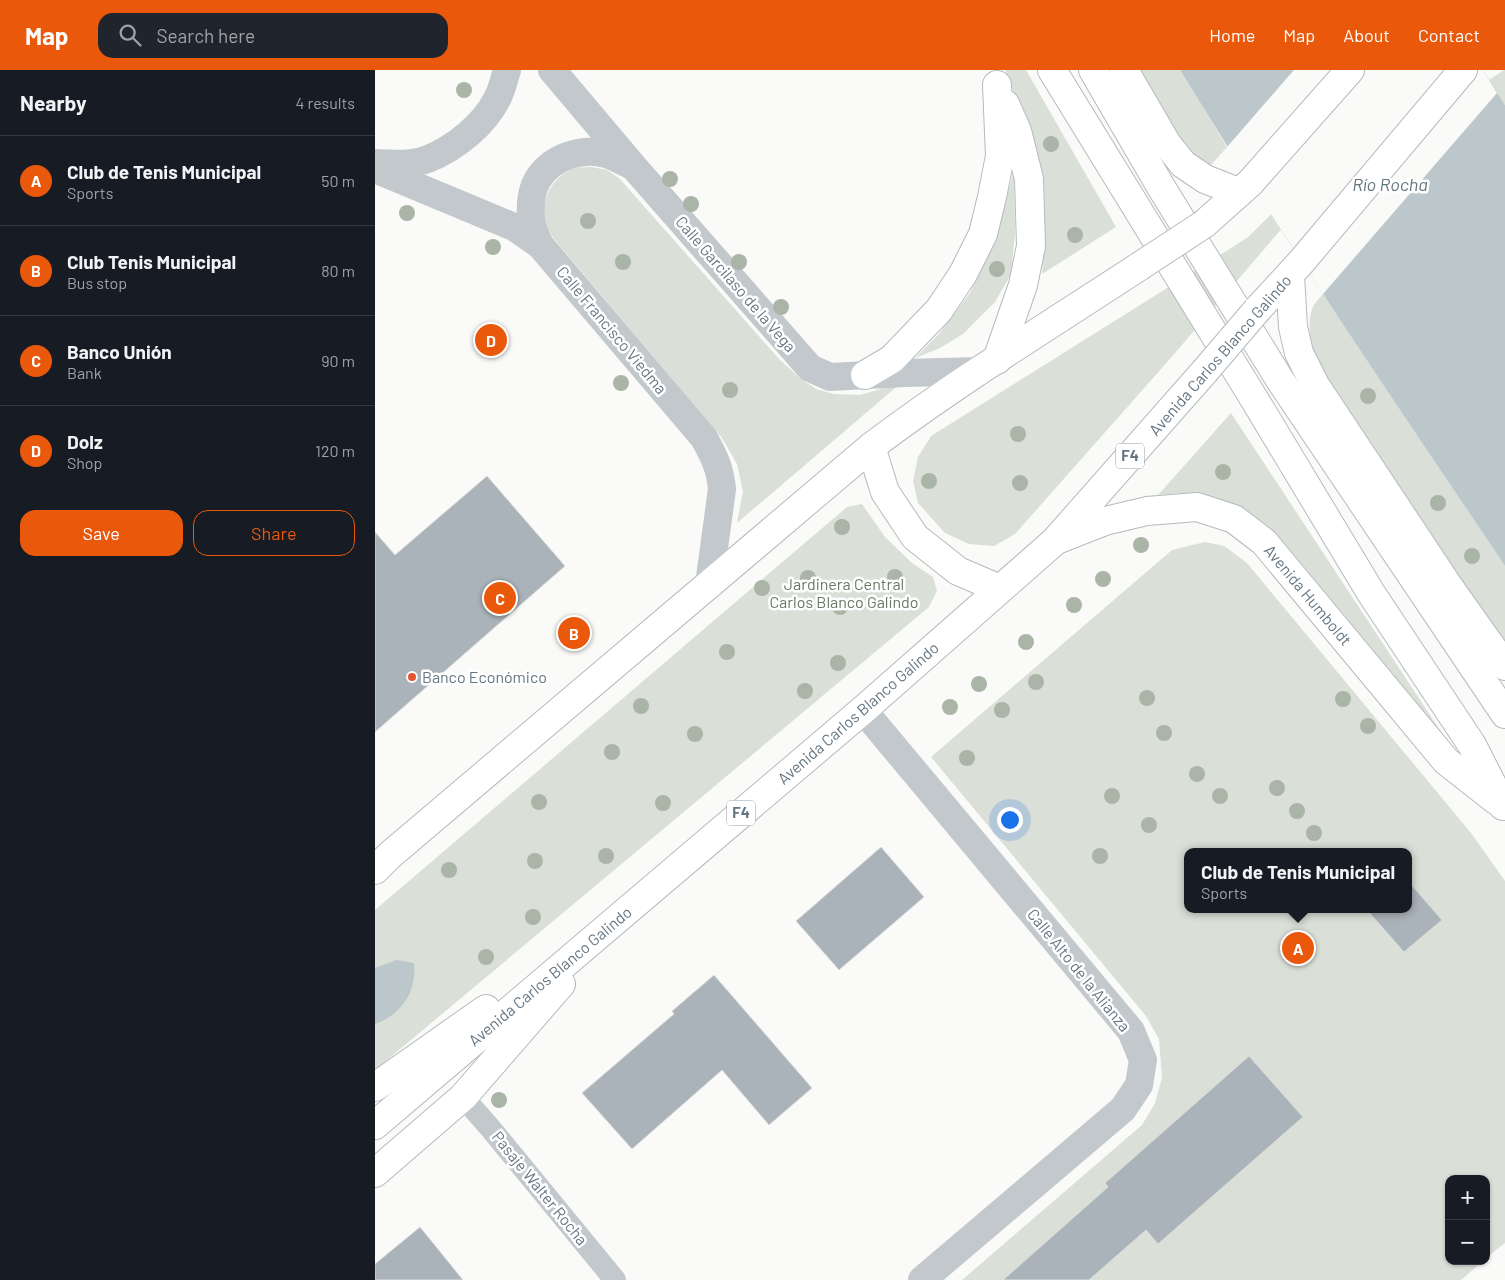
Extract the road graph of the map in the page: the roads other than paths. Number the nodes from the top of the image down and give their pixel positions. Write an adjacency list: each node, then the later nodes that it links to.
1 (507, 70): 9 (street)
2 (552, 70): 10 (street, Calle Garcilaso de la Vega)
3 (1052, 70): 24 (main road)
4 (1093, 70): 23 (main road)
5 (1125, 70): 12 (main road)
6 (1350, 70): 12 (main road)
7 (1463, 70): 14 (main road, F4)
8 (994, 78): 15 (main road); 16 (main road)
9 (375, 163)
10 (633, 166): 13 (street); 16 (street, Calle Garcilaso de la Vega)
11 (375, 169): 13 (street, Calle Francisco Viedma)
12 (1244, 188): 15 (main road, bridge)
13 (540, 245): 19 (street, Calle Francisco Viedma)
14 (1296, 268): 18 (main road, Avenida Carlos Blanco Galindo / F4, bridge); 21 (main road)
15 (988, 365): 16 (street, Calle Garcilaso de la Vega); 17 (main road)
16 (865, 375)
17 (871, 447): 19 (main road); 20 (main road)
18 (1055, 541): 20 (main road, Avenida Carlos Blanco Galindo / F4); 24 (main road, Avenida Humboldt)
19 (709, 585): 25 (main road)
20 (1000, 589): 22 (main road, Avenida Carlos Blanco Galindo / F4)
21 (1505, 666)
22 (863, 710): 26 (main road, Avenida Carlos Blanco Galindo / F4); 32 (street, Calle Alto de la Alianza)
23 (1505, 714)
24 (1504, 808)
25 (379, 859)
26 (619, 917): 27 (main road); 28 (main road); 29 (main road, Avenida Carlos Blanco Galindo / F4)
27 (375, 1087)
28 (463, 1097): 30 (main road); 31 (lane, Pasaje Walter Rocha)
29 (375, 1124)
30 (375, 1173)
31 (615, 1280)
32 (922, 1280)

